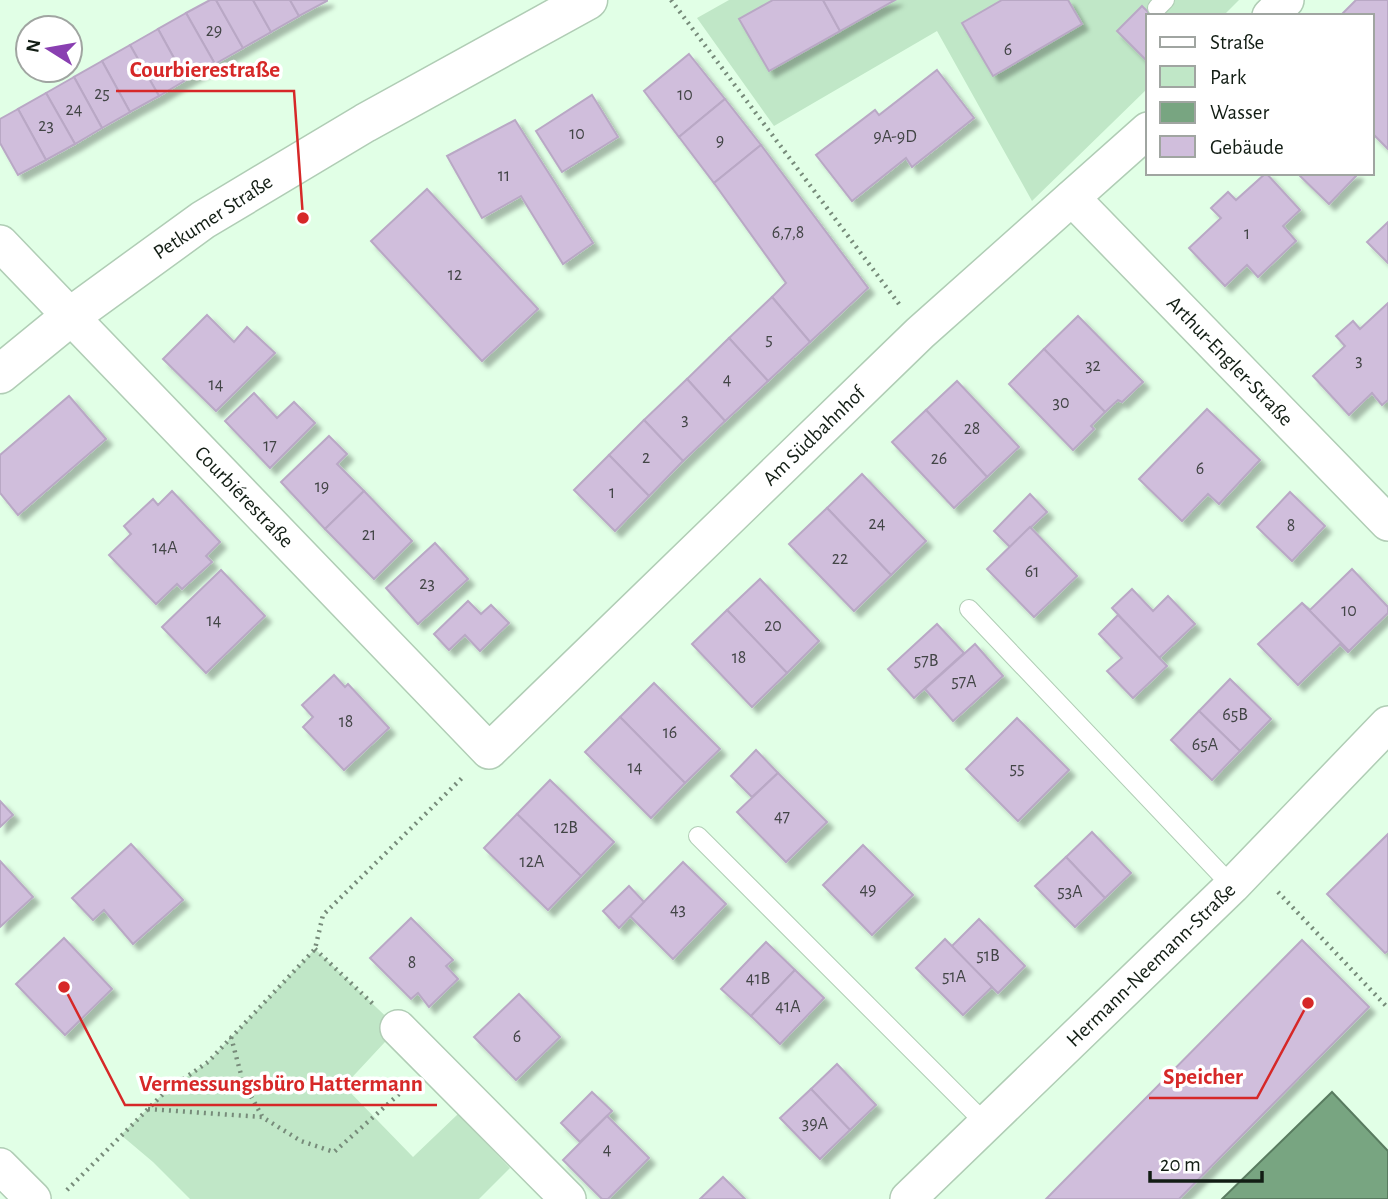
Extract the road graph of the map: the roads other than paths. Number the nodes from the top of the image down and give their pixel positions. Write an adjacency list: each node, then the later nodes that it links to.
1 (587, 0): 7 (street, Petkumer Straße)
2 (1286, 0): 3 (street)
3 (1272, 14)
4 (1146, 132): 5 (street, Am Südbahnhof)
5 (1072, 198): 9 (street, Arthur-Engler-Straße); 12 (street, Am Südbahnhof)
6 (0, 243): 7 (street, Courbiérestraße)
7 (71, 316): 8 (street, Petkumer Straße); 12 (street, Courbiérestraße)
8 (0, 374)
9 (1388, 523)
10 (969, 608): 14 (lane)
11 (1388, 724): 14 (street, Hermann-Neemann-Straße)
12 (489, 751)
13 (698, 836): 16 (lane)
14 (1243, 876): 16 (street, Hermann-Neemann-Straße)
15 (398, 1028): 19 (street)
16 (987, 1125): 20 (street, Hermann-Neemann-Straße)
17 (0, 1166): 18 (street)
18 (33, 1199)
19 (568, 1199)
20 (908, 1199)

